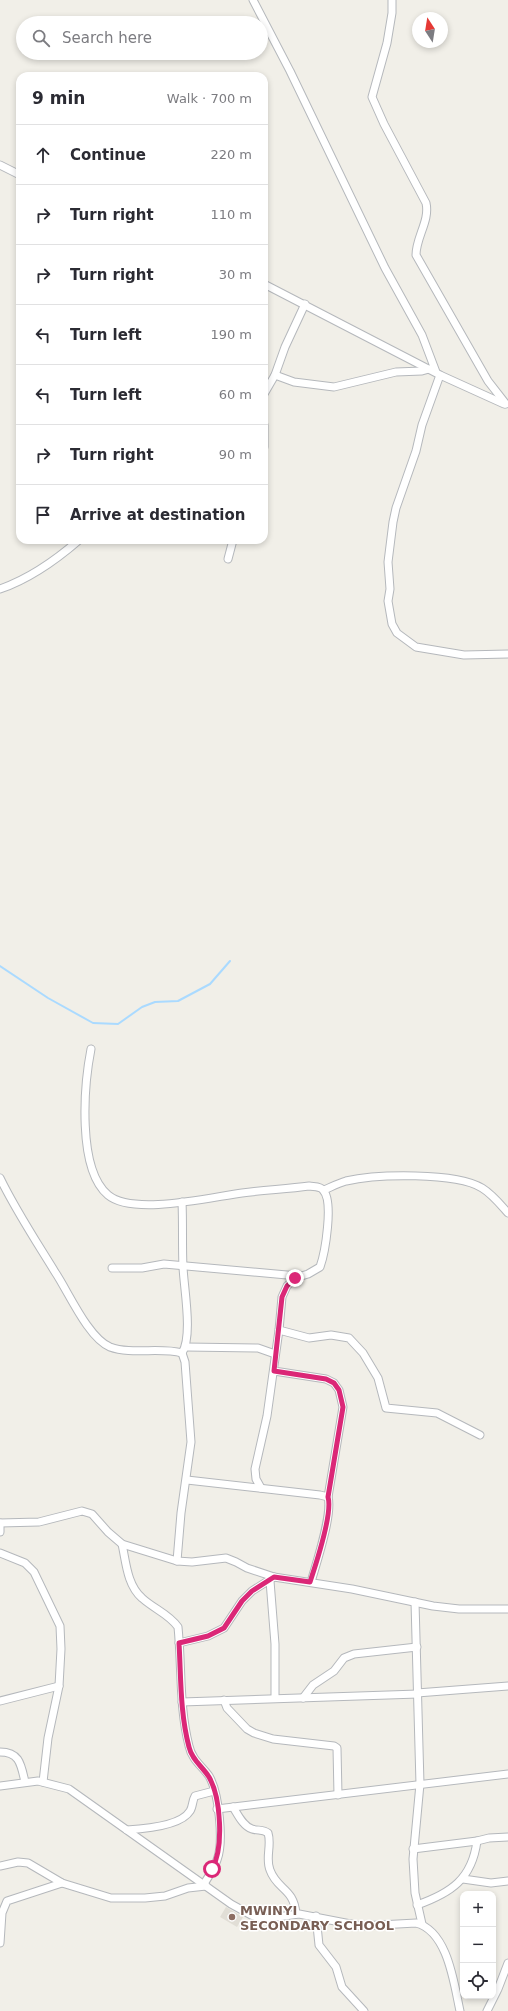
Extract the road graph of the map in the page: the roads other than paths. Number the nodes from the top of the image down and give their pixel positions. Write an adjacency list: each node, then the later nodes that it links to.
1 (253, 0): 3 (street)
2 (392, 0): 12 (street)
3 (261, 16)
4 (268, 29): 9 (street)
5 (0, 165): 6 (street)
6 (16, 173)
7 (268, 286): 8 (street)
8 (305, 304): 9 (street); 10 (street)
9 (435, 372): 10 (street); 12 (street); 17 (street)
10 (275, 375): 11 (street)
11 (268, 387)
12 (507, 405)
13 (74, 544): 16 (street)
14 (232, 544): 15 (street)
15 (228, 559)
16 (0, 589)
17 (508, 654)
18 (91, 1049): 21 (street)
19 (0, 1178): 27 (street)
20 (324, 1190): 21 (street); 22 (street); 25 (street)
21 (182, 1202): 23 (street)
22 (508, 1213)
23 (183, 1266): 24 (street); 25 (street); 27 (street)
24 (112, 1268)
25 (298, 1276): 26 (street)
26 (279, 1330): 28 (street); 30 (street)
27 (184, 1350): 28 (street); 31 (street)
28 (276, 1354): 29 (street)
29 (274, 1371): 32 (street); 33 (street)
30 (480, 1436)
31 (187, 1480): 32 (street); 38 (street)
32 (261, 1488): 33 (street)
33 (328, 1497): 40 (street)
34 (0, 1523): 35 (street); 36 (street)
35 (0, 1532)
36 (122, 1544): 38 (street); 43 (street)
37 (0, 1553): 45 (street)
38 (177, 1561): 39 (street)
39 (272, 1579): 40 (street); 43 (street); 48 (street)
40 (310, 1582): 41 (street)
41 (415, 1602): 42 (street); 44 (street)
42 (508, 1609)
43 (179, 1643): 52 (street)
44 (417, 1647): 47 (street); 49 (street)
45 (60, 1686): 51 (street); 56 (street)
46 (508, 1686): 47 (street)
47 (418, 1694): 49 (street); 57 (street)
48 (275, 1698): 49 (street); 50 (street)
49 (303, 1698)
50 (224, 1700): 52 (street); 60 (street)
51 (0, 1701)
52 (182, 1702): 59 (street)
53 (0, 1752): 55 (street)
54 (508, 1774): 57 (street)
55 (25, 1782): 56 (street); 58 (street)
56 (43, 1782): 63 (street)
57 (420, 1784): 60 (street); 66 (street)
58 (0, 1786)
59 (214, 1791): 62 (street); 63 (street)
60 (338, 1795): 61 (street)
61 (233, 1807): 62 (street); 73 (street)
62 (217, 1809): 71 (street)
63 (127, 1830): 71 (street)
64 (508, 1837): 65 (street)
65 (477, 1841): 66 (street); 68 (street)
66 (413, 1849): 72 (street)
67 (0, 1866): 70 (street)
68 (463, 1879): 69 (street); 72 (street)
69 (508, 1882)
70 (62, 1884): 71 (street); 76 (street)
71 (205, 1885): 73 (street)
72 (417, 1905): 75 (street)
73 (296, 1914): 74 (street)
74 (316, 1916): 75 (street); 78 (street)
75 (422, 1924): 79 (street)
76 (0, 1943)
77 (508, 1963): 80 (street)
78 (364, 2011)
79 (460, 2011)
80 (487, 2011)

